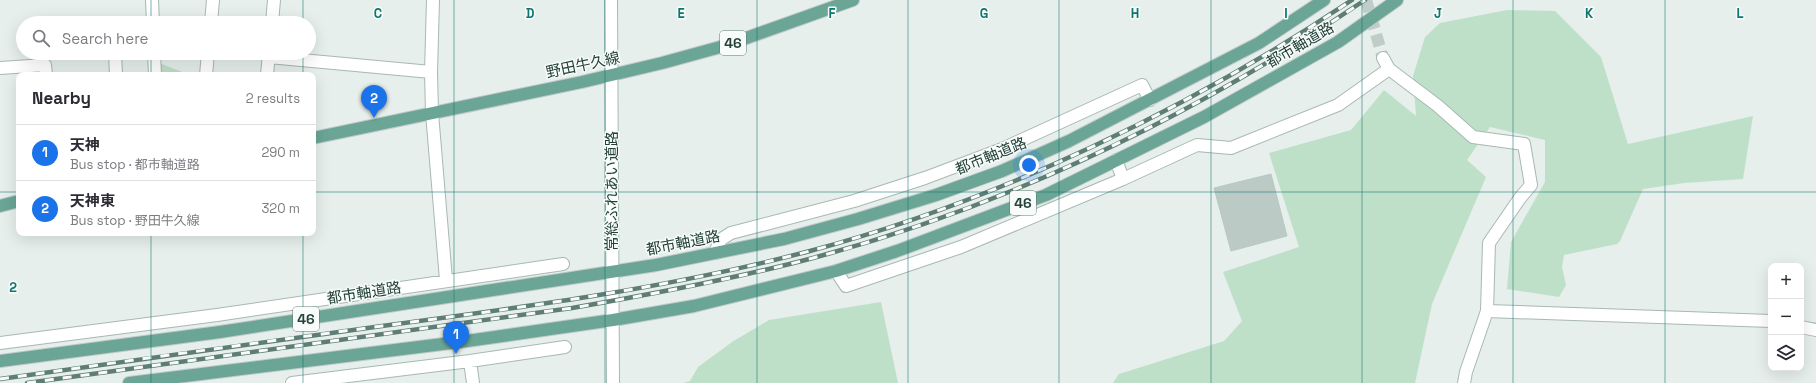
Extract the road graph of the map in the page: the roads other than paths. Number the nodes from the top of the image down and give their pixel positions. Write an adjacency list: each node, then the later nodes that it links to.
1 (152, 0): 9 (street)
2 (213, 0): 10 (street)
3 (274, 0): 11 (street)
4 (433, 0): 25 (street)
5 (611, 0): 26 (street, 常総ふれあい道路)
6 (852, 0): 26 (main road, 野田牛久線 / 46)
7 (1324, 0): 27 (main road, 都市軸道路 / 46)
8 (1397, 0): 30 (main road, 都市軸道路 / 46)
9 (153, 16)
10 (212, 16)
11 (273, 16)
12 (1383, 58): 19 (street)
13 (115, 60): 21 (street)
14 (154, 60): 22 (street)
15 (207, 60): 23 (street)
16 (268, 60): 24 (street)
17 (316, 60): 25 (street)
18 (0, 68): 20 (street)
19 (1388, 69): 31 (street); 42 (street)
20 (46, 72)
21 (116, 72)
22 (155, 72)
23 (206, 72)
24 (267, 72)
25 (431, 72): 28 (street)
26 (611, 75): 28 (main road, 野田牛久線 / 46); 36 (street, 常総ふれあい道路)
27 (1150, 100): 34 (main road, 都市軸道路 / 46); 34 (street)
28 (432, 113): 29 (main road, 野田牛久線 / 46); 39 (street)
29 (316, 137)
30 (1116, 160): 31 (street); 37 (main road, 都市軸道路 / 46)
31 (1123, 179): 37 (street)
32 (16, 202): 33 (main road)
33 (0, 206)
34 (715, 253): 36 (main road, 都市軸道路 / 46)
35 (563, 264): 38 (street)
36 (612, 271): 40 (main road, 都市軸道路 / 46); 44 (street, 常総ふれあい道路)
37 (836, 271): 44 (main road, 都市軸道路 / 46)
38 (479, 275): 39 (street); 40 (street)
39 (446, 280): 41 (street)
40 (481, 291): 43 (main road, 都市軸道路 / 46)
41 (327, 299): 43 (street); 49 (street)
42 (1487, 311): 45 (street); 58 (street)
43 (328, 315): 53 (main road, 都市軸道路 / 46)
44 (613, 320): 48 (main road, 都市軸道路 / 46); 57 (street, 常総ふれあい道路)
45 (1768, 321)
46 (1804, 328): 47 (street)
47 (1816, 330)
48 (507, 335): 51 (street); 54 (main road, 都市軸道路 / 46)
49 (0, 343)
50 (565, 347): 51 (street)
51 (509, 355): 52 (street)
52 (470, 361): 55 (street); 56 (street)
53 (0, 362)
54 (129, 383)
55 (292, 383)
56 (473, 383)
57 (613, 383)
58 (1464, 383)

